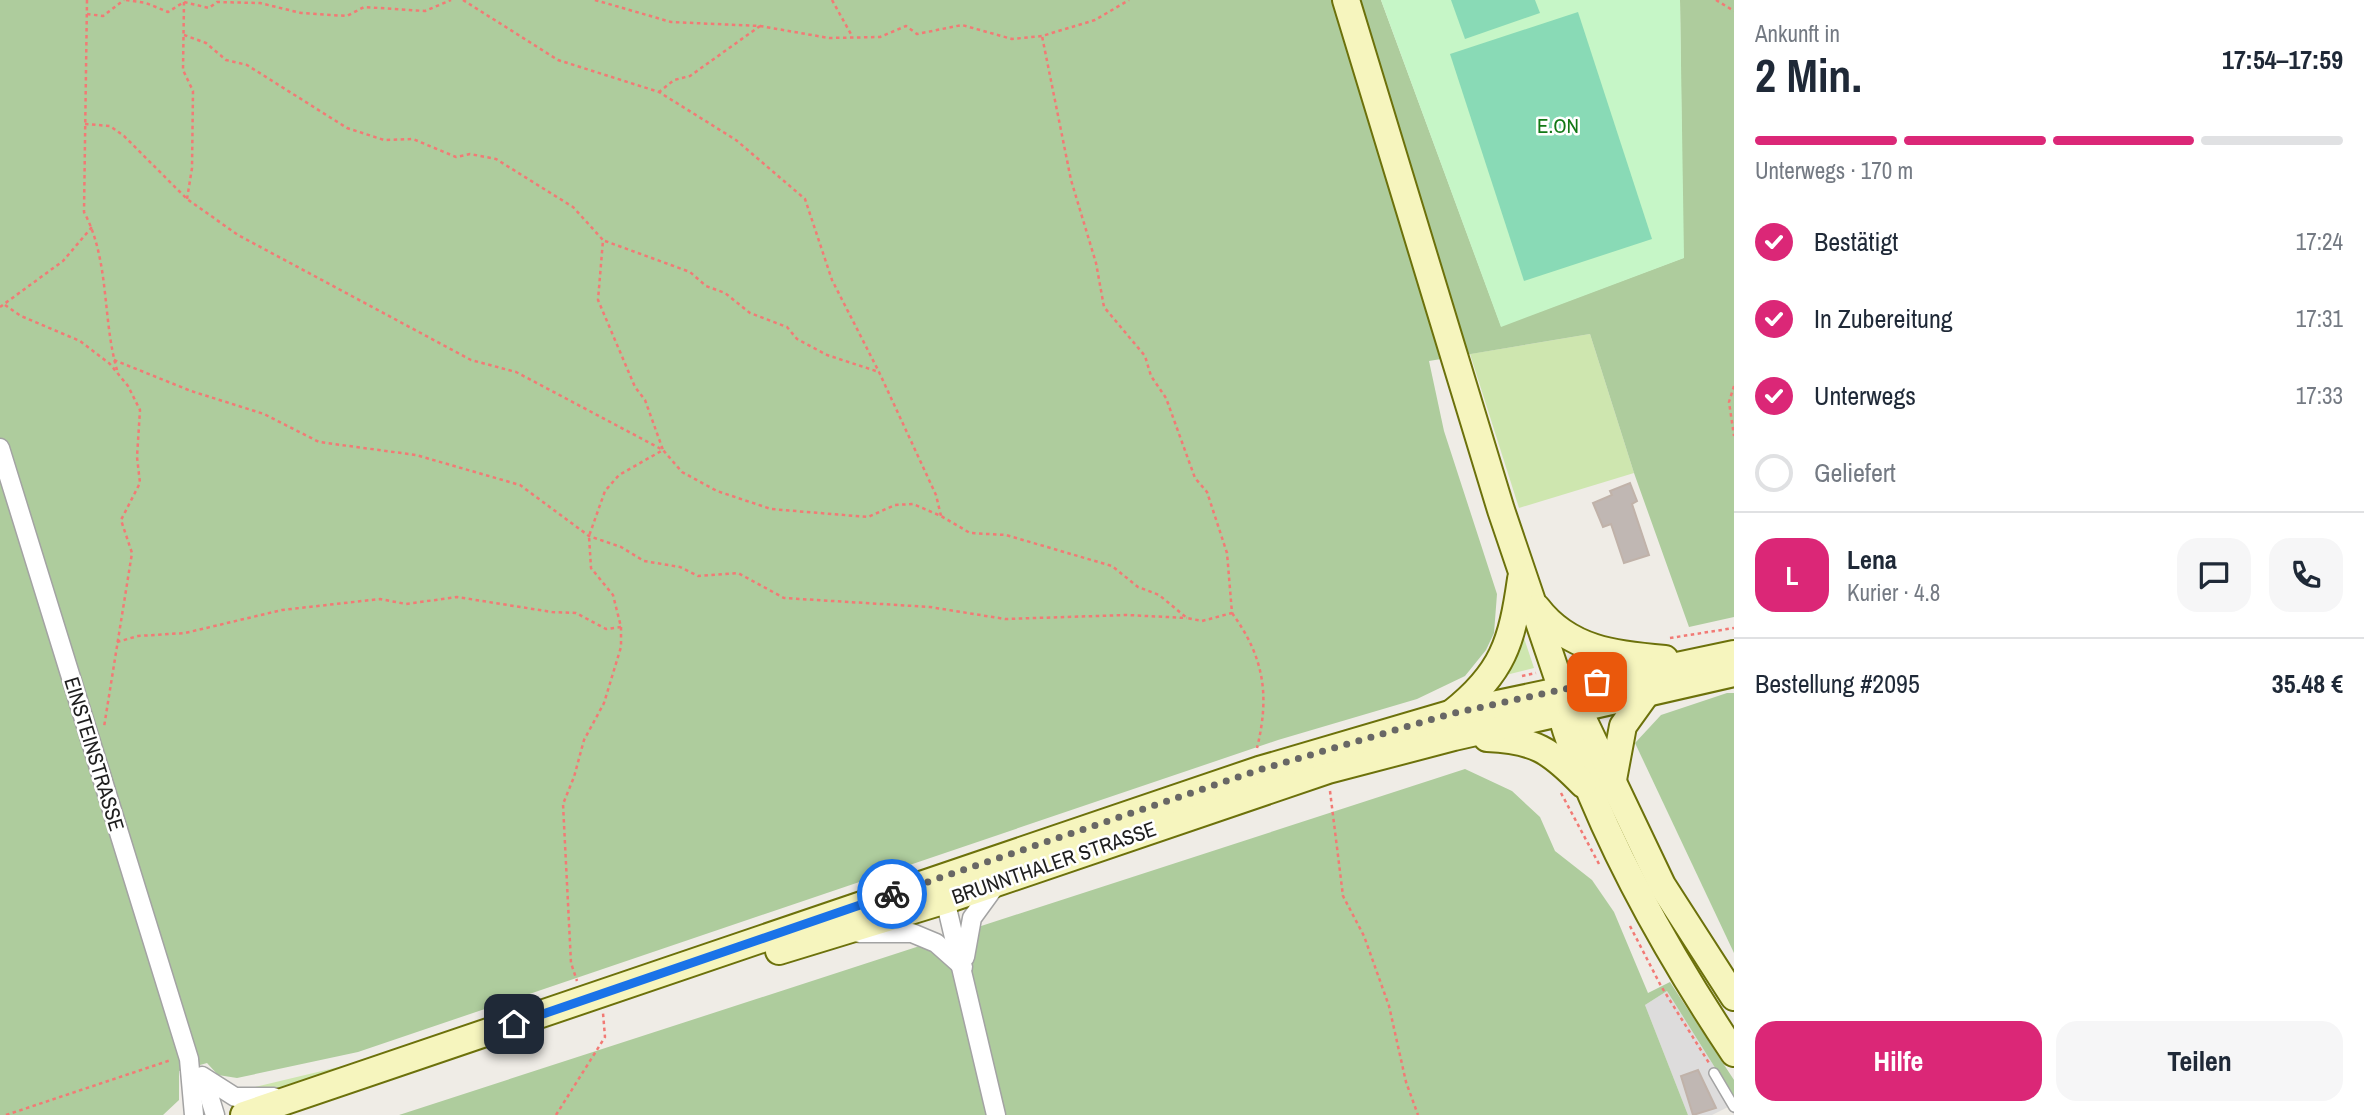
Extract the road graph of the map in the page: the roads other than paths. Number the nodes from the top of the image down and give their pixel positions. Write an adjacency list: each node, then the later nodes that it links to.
1 (1346, 0): 3 (main road)
2 (0, 448): 18 (street, EINSTEINSTRASSE)
3 (1522, 574): 4 (main road); 10 (main road)
4 (1531, 600): 6 (main road); 9 (main road)
5 (1734, 653): 6 (main road)
6 (1692, 662): 9 (main road)
7 (1734, 673): 8 (main road)
8 (1646, 694): 9 (main road); 11 (main road)
9 (1567, 704): 10 (main road, BRUNNTHALER STRASSE); 11 (main road)
10 (1452, 725): 11 (main road); 12 (main road, BRUNNTHALER STRASSE); 13 (main road, BRUNNTHALER STRASSE)
11 (1601, 788): 16 (main road); 17 (main road)
12 (998, 882): 13 (main road, BRUNNTHALER STRASSE); 15 (street)
13 (942, 889): 14 (main road, BRUNNTHALER STRASSE); 15 (street); 21 (main road, BRUNNTHALER STRASSE)
14 (848, 930): 15 (street); 21 (main road, BRUNNTHALER STRASSE)
15 (963, 967): 26 (street)
16 (1734, 998)
17 (1734, 1053)
18 (188, 1057): 20 (street, EINSTEINSTRASSE); 23 (street, EINSTEINSTRASSE)
19 (1714, 1073): 22 (lane)
20 (202, 1076): 21 (street, EINSTEINSTRASSE); 24 (street, EINSTEINSTRASSE)
21 (301, 1105): 25 (main road, BRUNNTHALER STRASSE)
22 (1734, 1107)
23 (194, 1115)
24 (215, 1115)
25 (244, 1115)
26 (996, 1115)

